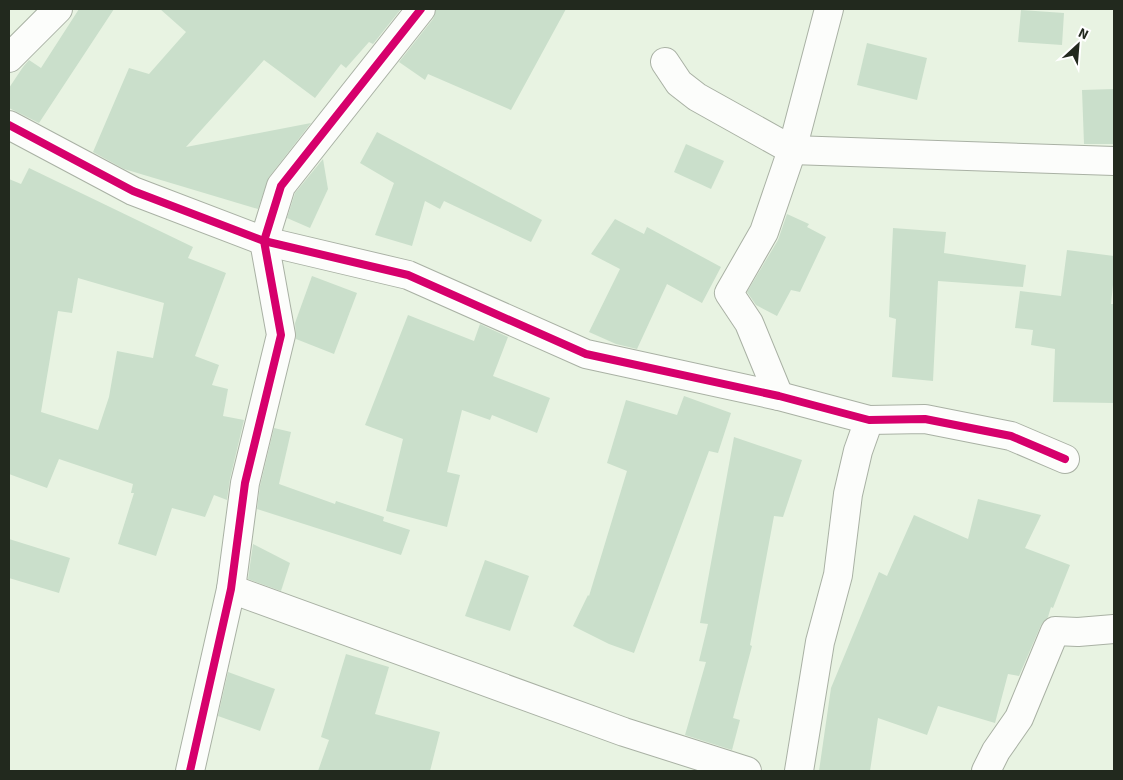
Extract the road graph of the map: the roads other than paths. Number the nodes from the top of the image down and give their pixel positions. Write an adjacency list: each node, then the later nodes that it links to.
1 (58, 9): 4 (street)
2 (421, 9): 9 (street)
3 (829, 9): 7 (street)
4 (9, 58)
5 (665, 62): 7 (street)
6 (9, 125): 9 (street)
7 (792, 150): 8 (street); 10 (street)
8 (1114, 161)
9 (264, 241): 10 (street); 13 (street)
10 (779, 396): 11 (street)
11 (869, 420): 12 (street); 17 (street)
12 (1065, 460)
13 (231, 589): 15 (street); 16 (street)
14 (1114, 628): 18 (street)
15 (190, 771)
16 (747, 771)
17 (799, 771)
18 (986, 771)

